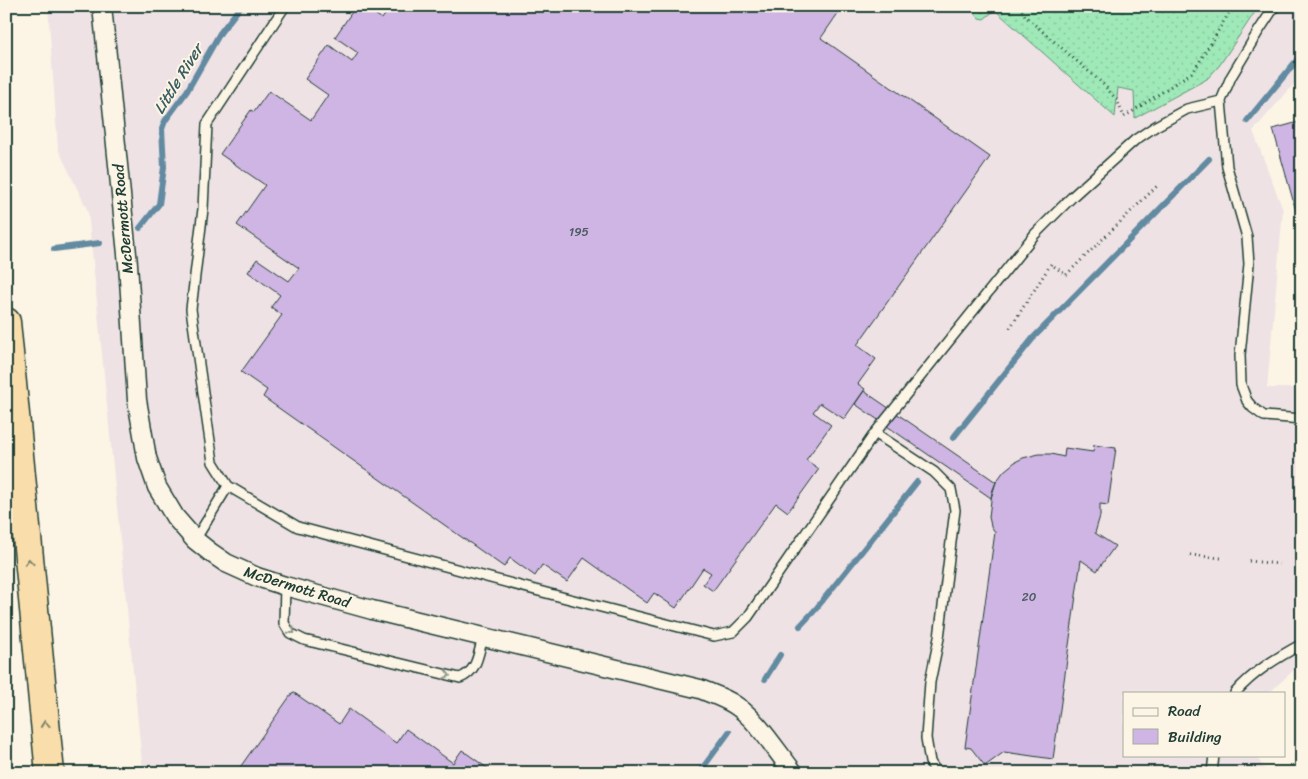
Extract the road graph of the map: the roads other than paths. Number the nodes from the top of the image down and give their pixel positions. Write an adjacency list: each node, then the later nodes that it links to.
1 (102, 6): 9 (street, McDermott Road)
2 (285, 6): 8 (lane)
3 (1275, 6): 4 (lane)
4 (1221, 101): 6 (lane); 7 (lane)
5 (6, 322): 15 (highway, one-way to 5)
6 (1302, 419)
7 (875, 433): 8 (lane); 17 (lane)
8 (228, 486): 9 (lane)
9 (195, 540): 10 (street, McDermott Road)
10 (285, 586): 11 (street, McDermott Road); 11 (lane, one-way to 11)
11 (483, 637): 16 (street, McDermott Road)
12 (1302, 644): 13 (lane)
13 (1235, 692)
14 (1214, 756): 18 (lane)
15 (50, 773)
16 (794, 773)
17 (937, 773)
18 (1212, 773)

